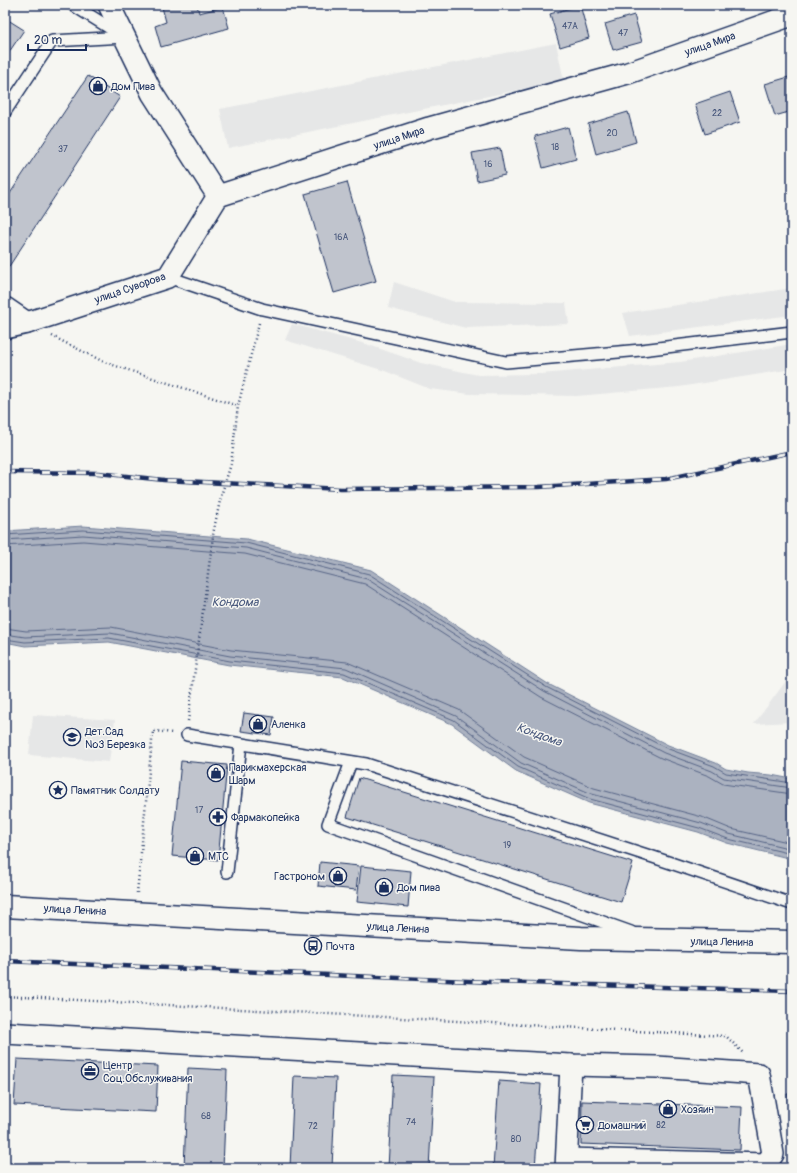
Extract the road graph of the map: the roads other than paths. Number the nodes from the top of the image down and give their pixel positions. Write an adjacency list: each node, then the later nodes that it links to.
1 (74, 5): 4 (lane)
2 (109, 5): 4 (street)
3 (792, 15): 6 (street, улица Мира)
4 (125, 37): 5 (lane); 6 (street)
5 (5, 112)
6 (218, 196): 7 (street, улица Суворова)
7 (168, 277): 9 (street, улица Суворова); 11 (lane)
8 (5, 308): 9 (street)
9 (27, 323): 10 (street, улица Суворова)
10 (5, 328)
11 (792, 332)
12 (187, 730): 13 (lane)
13 (241, 744): 14 (lane); 15 (lane)
14 (351, 762): 16 (lane); 18 (lane)
15 (227, 872)
16 (792, 904)
17 (5, 906): 18 (street, улица Ленина)
18 (654, 941): 19 (street, улица Ленина)
19 (792, 942)
20 (5, 1033): 21 (street)
21 (571, 1065): 22 (street); 23 (street)
22 (767, 1162): 23 (street)
23 (566, 1163)

